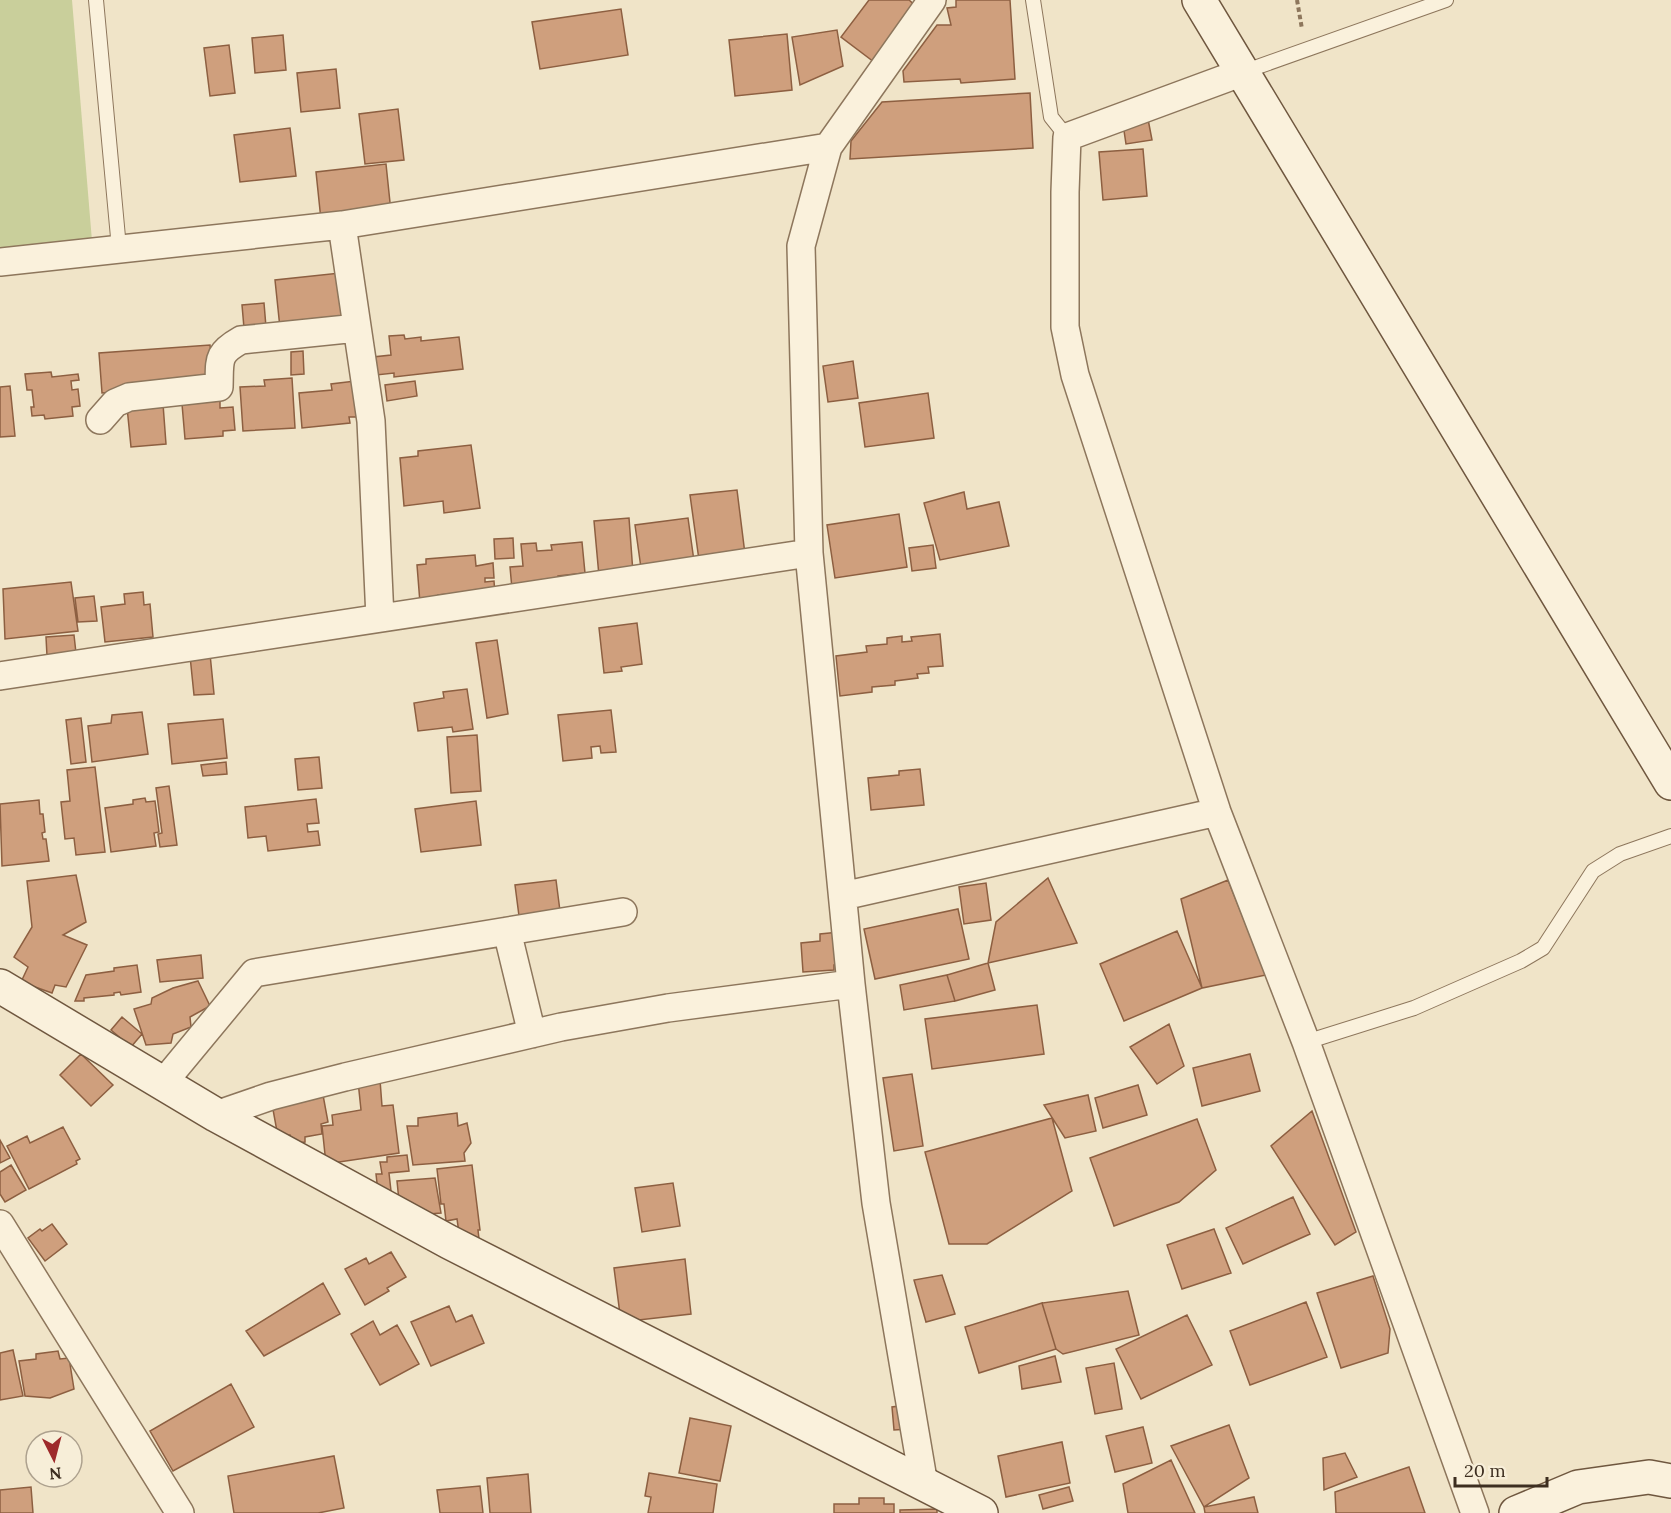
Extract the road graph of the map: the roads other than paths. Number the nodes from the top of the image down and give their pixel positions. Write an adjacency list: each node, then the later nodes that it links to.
1 (96, 0): 10 (lane)
2 (932, 0): 8 (street)
3 (1033, 0): 7 (lane)
4 (1199, 0): 6 (street)
5 (1446, 0): 6 (lane)
6 (1243, 72): 7 (street); 17 (street)
7 (1068, 137): 18 (street)
8 (828, 147): 9 (street); 14 (street)
9 (342, 225): 10 (street); 12 (street)
10 (119, 248): 11 (street)
11 (0, 262)
12 (357, 328): 13 (street); 15 (street)
13 (100, 420)
14 (809, 553): 15 (street); 20 (street)
15 (380, 618): 16 (street)
16 (0, 676)
17 (1671, 783)
18 (1217, 812): 20 (street); 26 (street)
19 (1671, 836): 26 (lane)
20 (843, 896): 23 (street)
21 (623, 912): 22 (street)
22 (507, 931): 25 (street); 27 (street)
23 (851, 984): 25 (street); 31 (street)
24 (0, 986): 27 (street)
25 (532, 1034): 28 (street)
26 (1306, 1042): 34 (street)
27 (163, 1083): 28 (street)
28 (216, 1115): 31 (street)
29 (0, 1224): 32 (street)
30 (1671, 1481): 35 (street)
31 (924, 1485): 33 (street)
32 (180, 1513)
33 (981, 1513)
34 (1475, 1513)
35 (1516, 1513)

